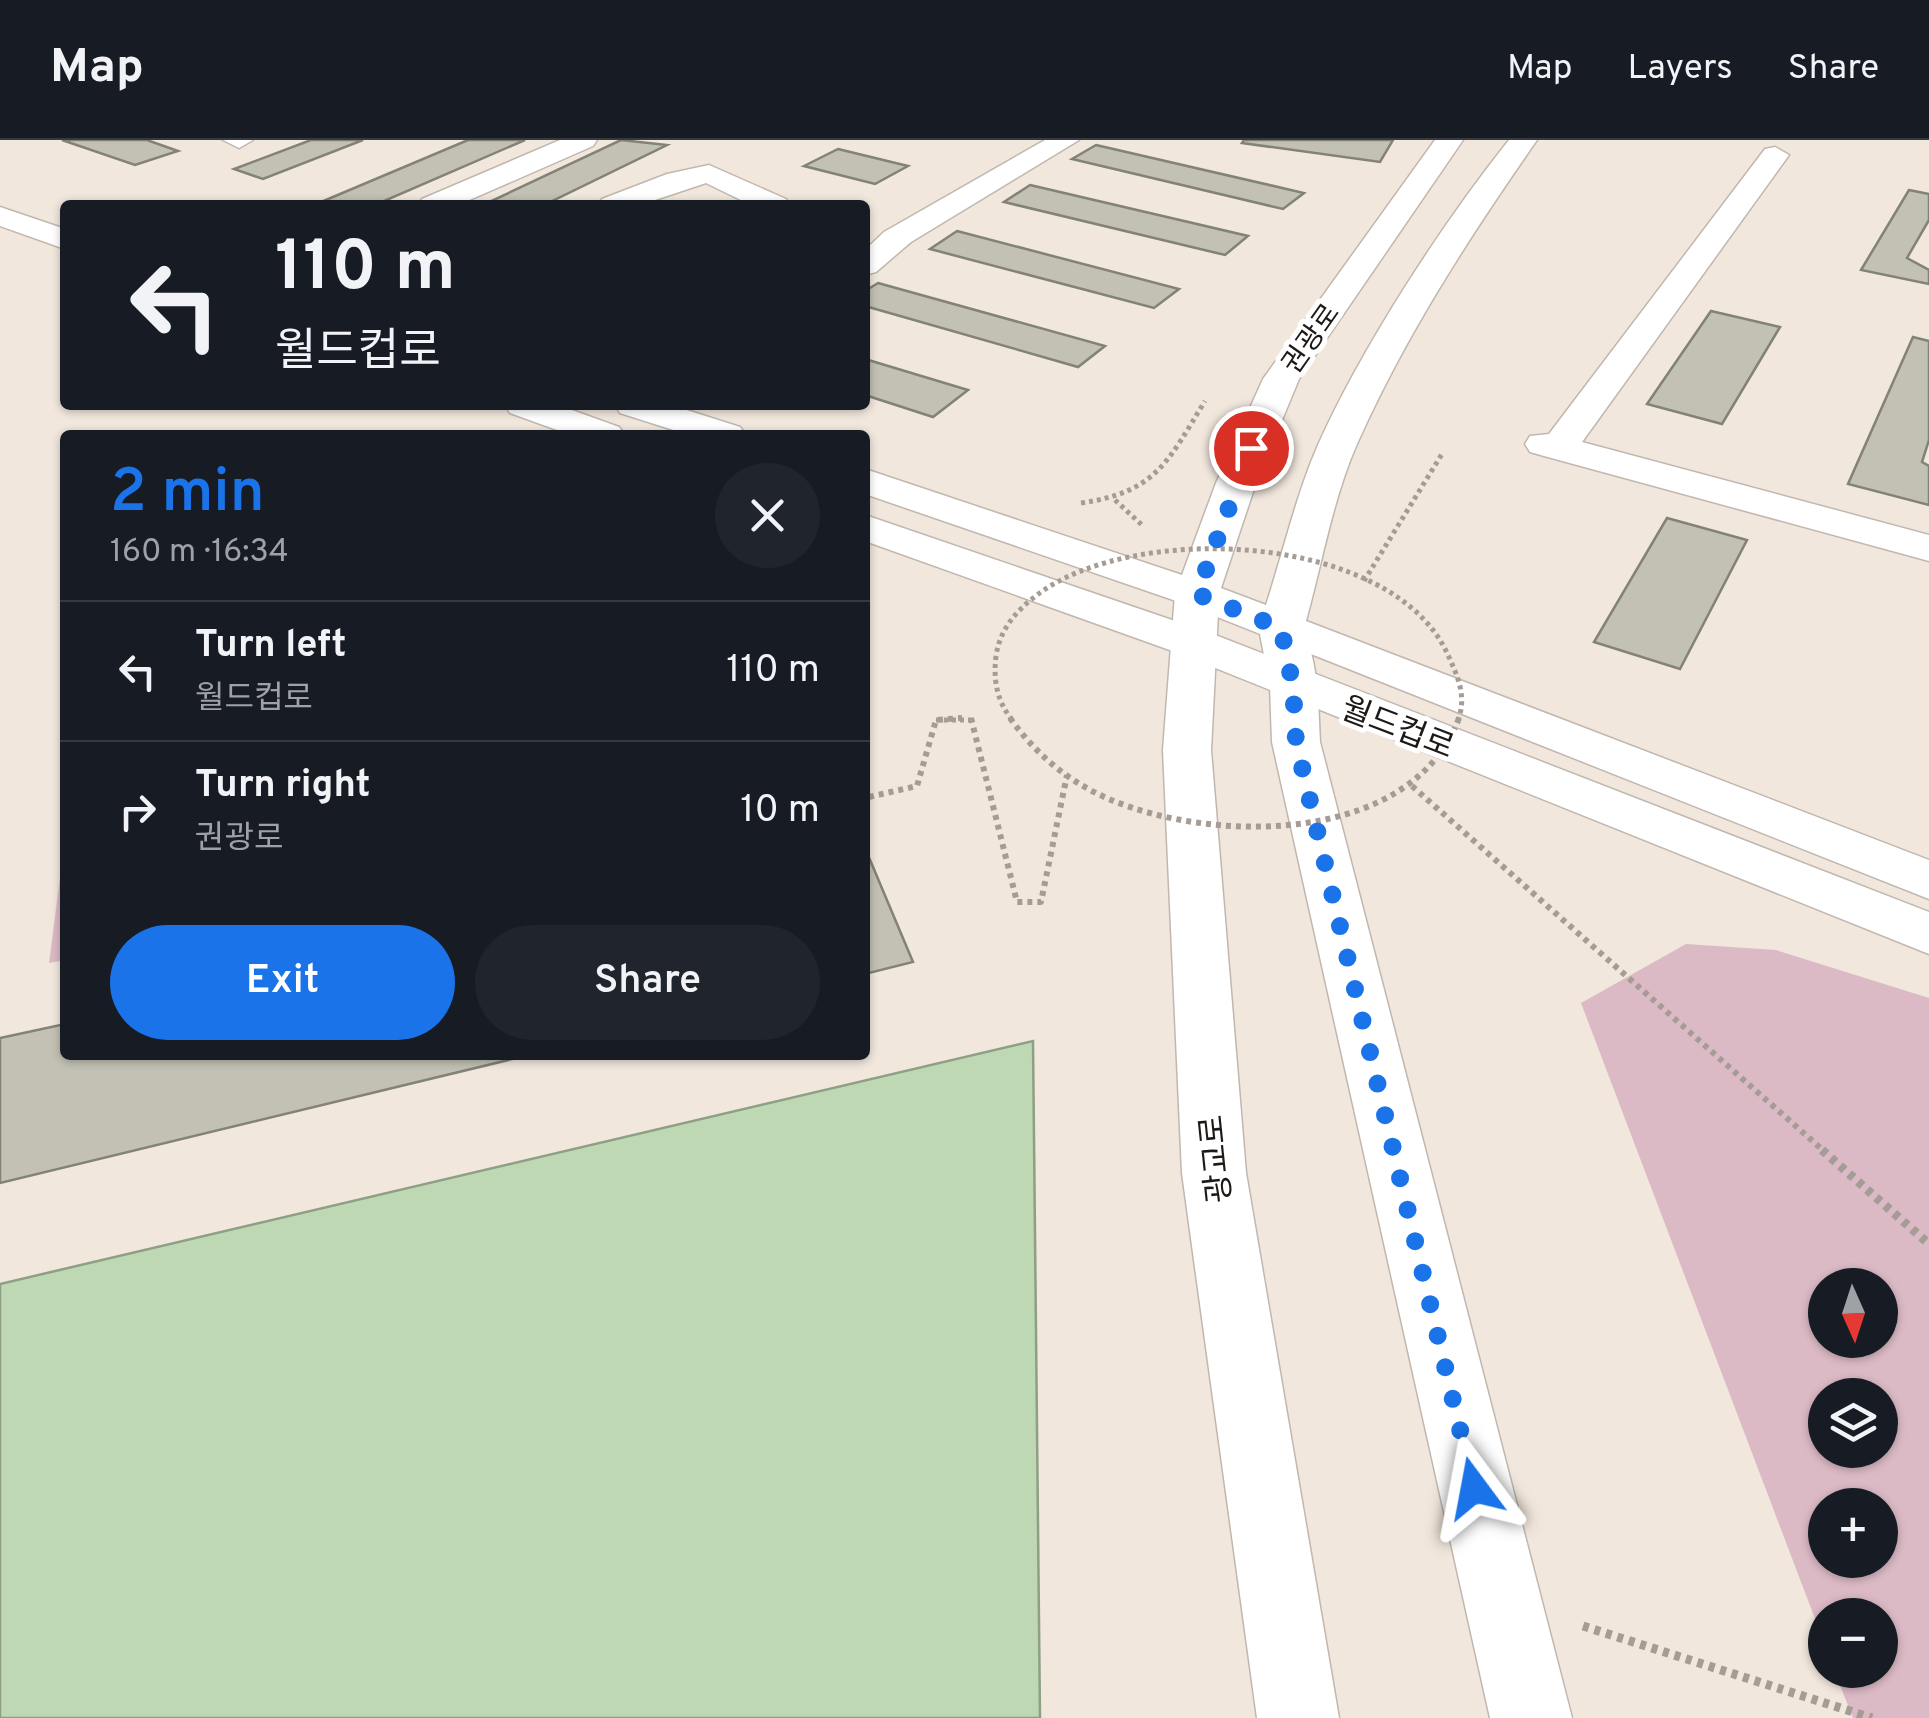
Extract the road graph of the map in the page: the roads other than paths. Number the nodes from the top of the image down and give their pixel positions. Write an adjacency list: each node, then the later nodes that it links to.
1 (583, 140): 8 (street)
2 (1065, 140): 12 (street)
3 (1498, 140): 7 (street)
4 (1523, 140): 7 (street)
5 (1442, 146): 22 (street, 권광로)
6 (1775, 155): 21 (street)
7 (1483, 192): 23 (street)
8 (445, 200)
9 (625, 200): 10 (street)
10 (767, 200)
11 (0, 216): 13 (street)
12 (880, 233): 14 (street)
13 (60, 238)
14 (870, 262)
15 (537, 410): 17 (street)
16 (649, 410): 18 (street)
17 (592, 430)
18 (711, 430)
19 (870, 483): 22 (street, 월드컵로)
20 (870, 528): 22 (street, 월드컵로)
21 (1929, 548)
22 (1196, 619): 23 (street, 월드컵로); 26 (street, 광교로)
23 (1287, 657): 24 (street, 월드컵로); 25 (street, 월드컵로); 27 (street)
24 (1929, 880)
25 (1929, 934)
26 (1298, 1718)
27 (1531, 1718)

